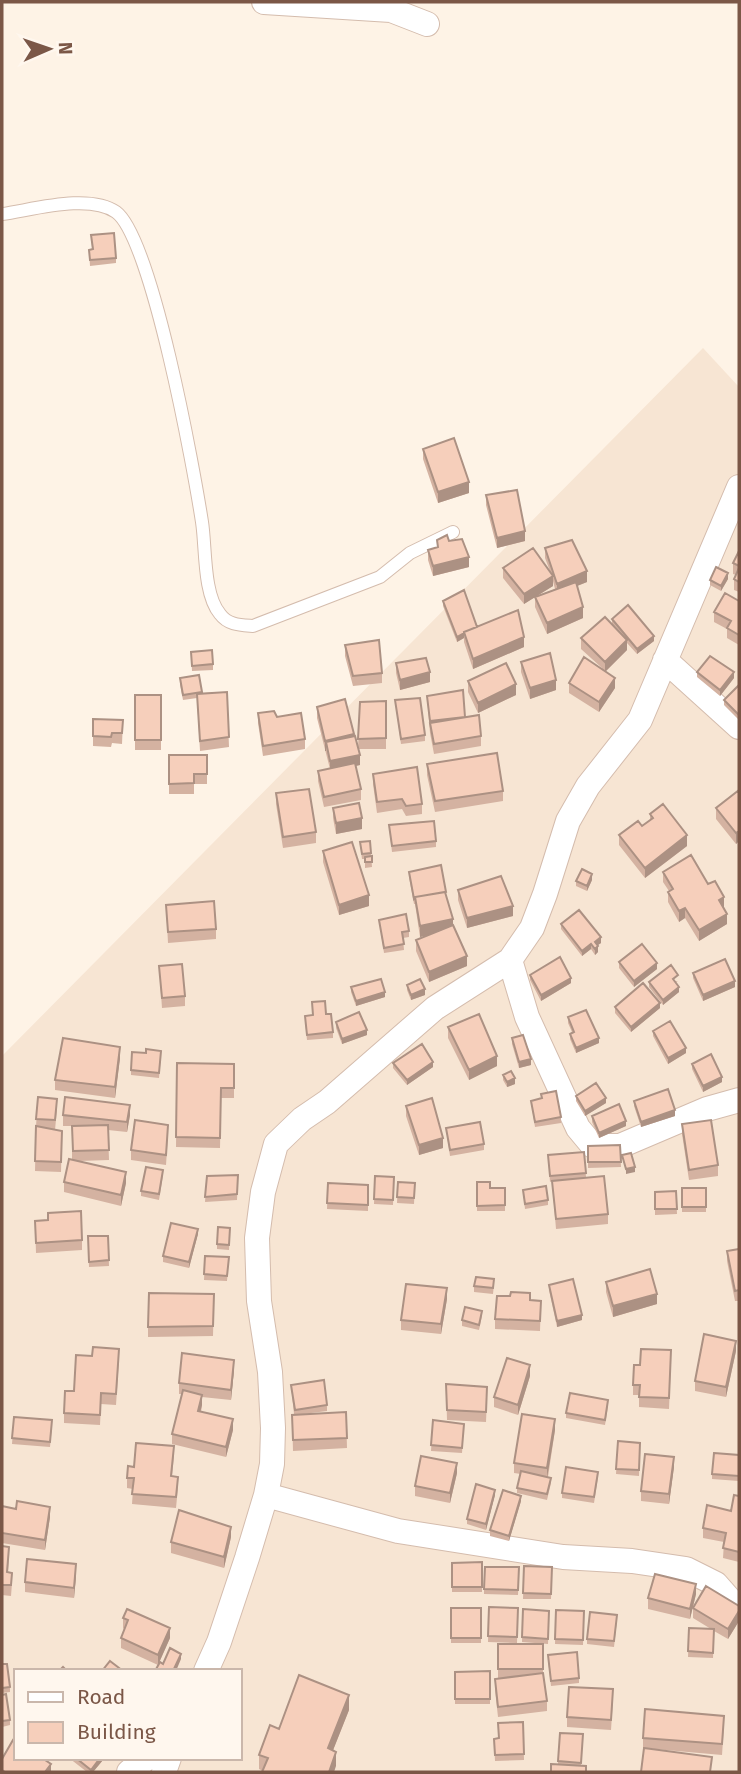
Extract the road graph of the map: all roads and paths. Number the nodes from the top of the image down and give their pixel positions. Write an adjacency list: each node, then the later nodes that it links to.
1 (264, 2): 2 (street)
2 (427, 24)
3 (2, 214): 5 (lane)
4 (739, 487): 6 (street)
5 (453, 533)
6 (665, 660): 7 (street); 8 (street)
7 (739, 727)
8 (510, 960): 9 (street); 10 (street)
9 (739, 1100)
10 (266, 1495): 11 (street); 12 (street)
11 (739, 1610)
12 (207, 1669)
13 (144, 1760): 14 (street)
14 (129, 1772)

